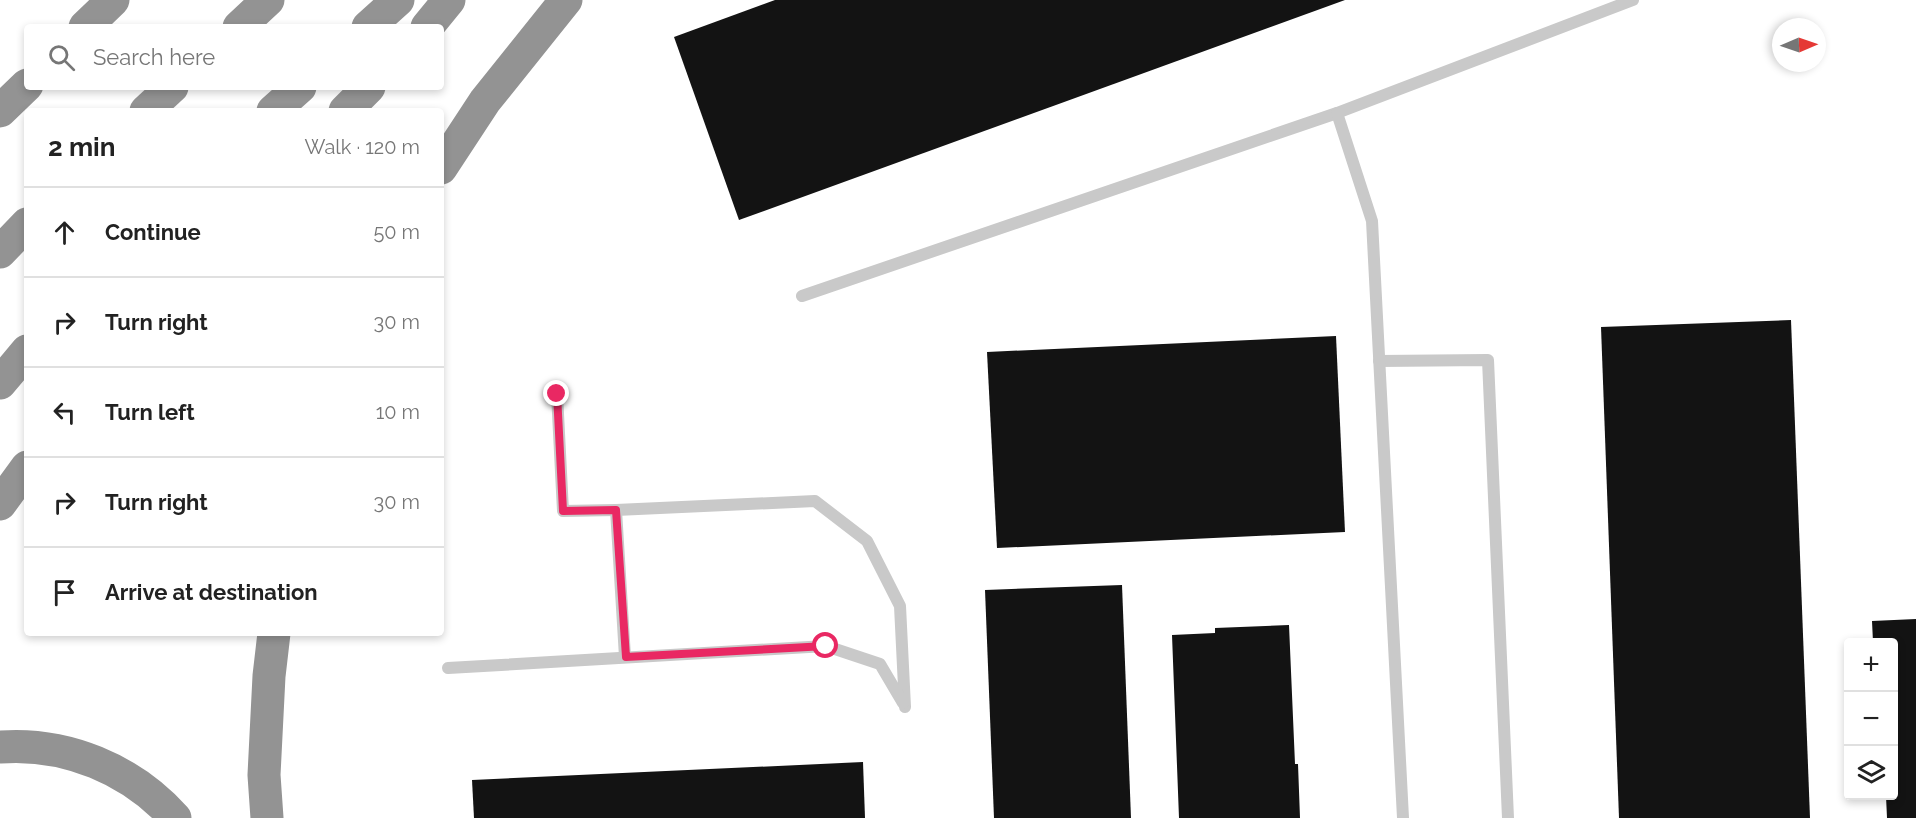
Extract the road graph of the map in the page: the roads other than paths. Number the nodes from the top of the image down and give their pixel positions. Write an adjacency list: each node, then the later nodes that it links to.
1 (113, 0): 7 (highway)
2 (268, 0): 8 (highway)
3 (398, 0): 9 (highway)
4 (449, 0): 10 (highway)
5 (566, 0): 20 (highway)
6 (1633, 0): 19 (lane)
7 (88, 24)
8 (241, 24)
9 (371, 24)
10 (429, 24)
11 (24, 88): 18 (highway)
12 (169, 90): 15 (highway)
13 (297, 90): 16 (highway)
14 (366, 90): 17 (highway)
15 (149, 108)
16 (276, 108)
17 (348, 108)
18 (0, 111)
19 (1337, 113): 23 (lane); 25 (lane)
20 (444, 163)
21 (24, 227): 22 (highway)
22 (0, 252)
23 (802, 296)
24 (24, 354): 26 (highway)
25 (1379, 361): 37 (lane); 38 (lane)
26 (0, 382)
27 (557, 394): 30 (lane)
28 (24, 472): 29 (highway)
29 (0, 504)
30 (616, 510): 32 (lane); 32 (lane)
31 (274, 636): 36 (highway)
32 (626, 657): 33 (lane)
33 (448, 668)
34 (0, 747): 35 (highway)
35 (175, 818)
36 (267, 818)
37 (1403, 818)
38 (1508, 818)

